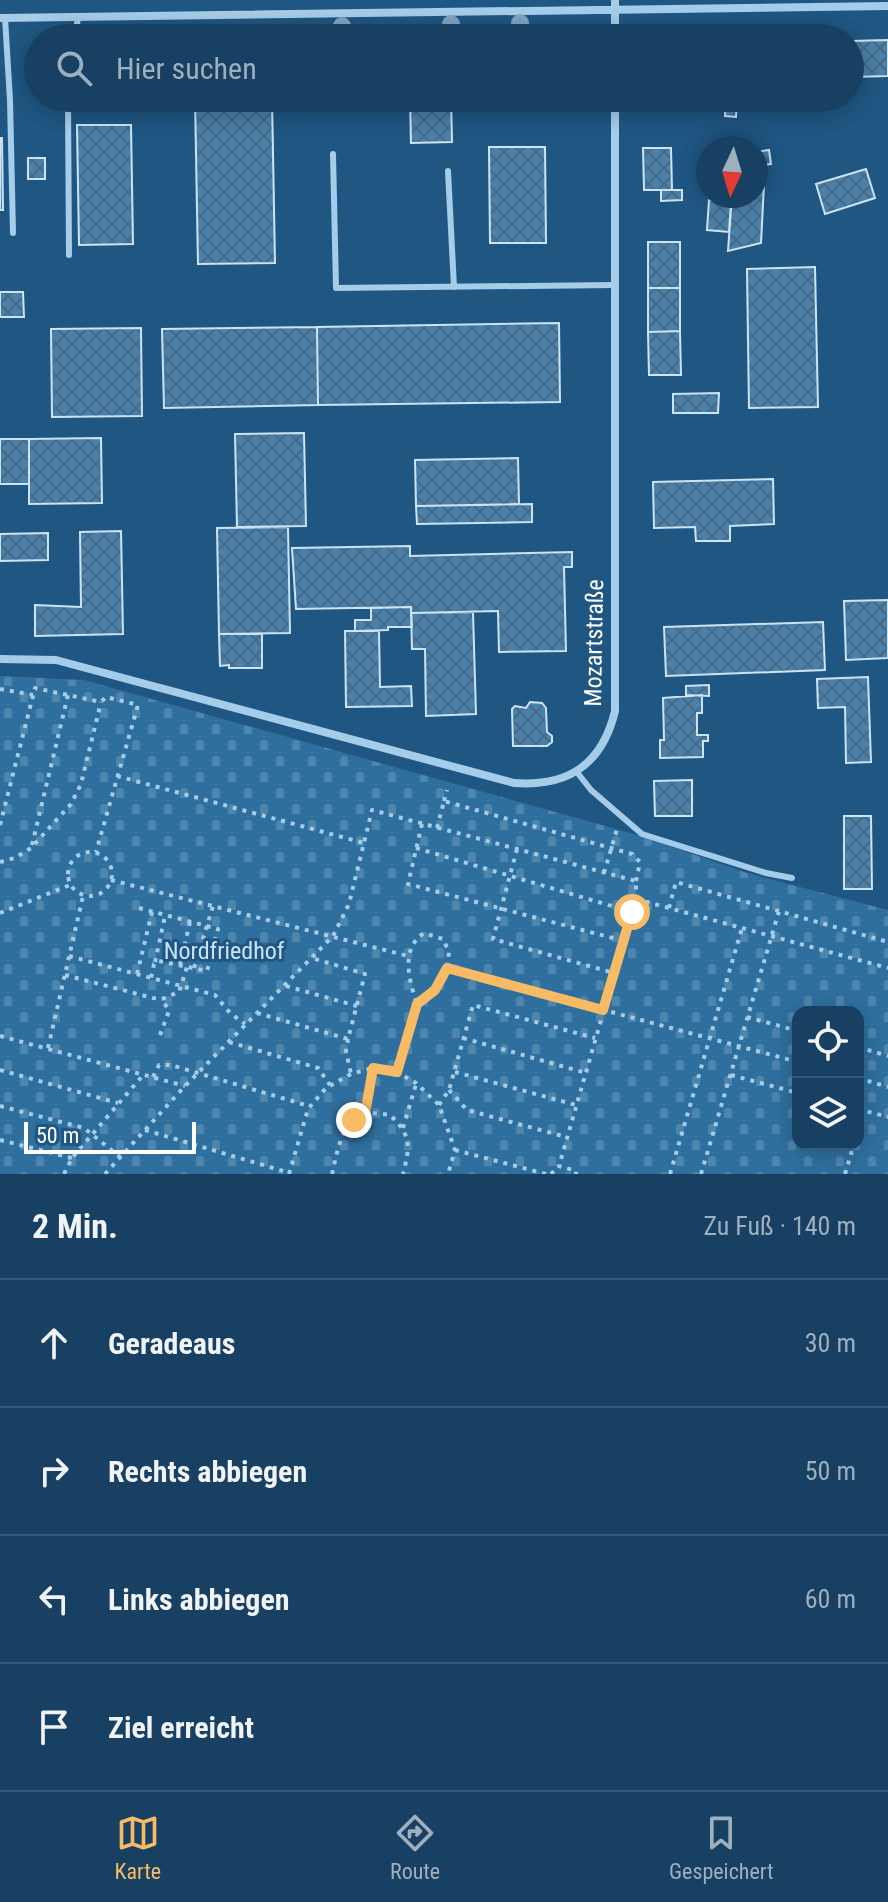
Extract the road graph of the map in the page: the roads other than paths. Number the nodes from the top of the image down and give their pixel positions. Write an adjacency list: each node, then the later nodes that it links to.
1 (615, 4): 2 (street); 3 (street)
2 (888, 6)
3 (78, 17): 4 (street); 5 (lane)
4 (3, 18): 10 (lane)
5 (77, 24)
6 (68, 112): 11 (lane)
7 (615, 112): 12 (street, Mozartstraße)
8 (333, 154): 13 (lane)
9 (448, 171): 13 (lane)
10 (13, 233)
11 (69, 255)
12 (614, 285): 13 (lane); 15 (street, Mozartstraße)
13 (454, 287)
14 (0, 659): 15 (street, Mozartstraße)
15 (576, 771): 16 (lane)
16 (792, 878)

